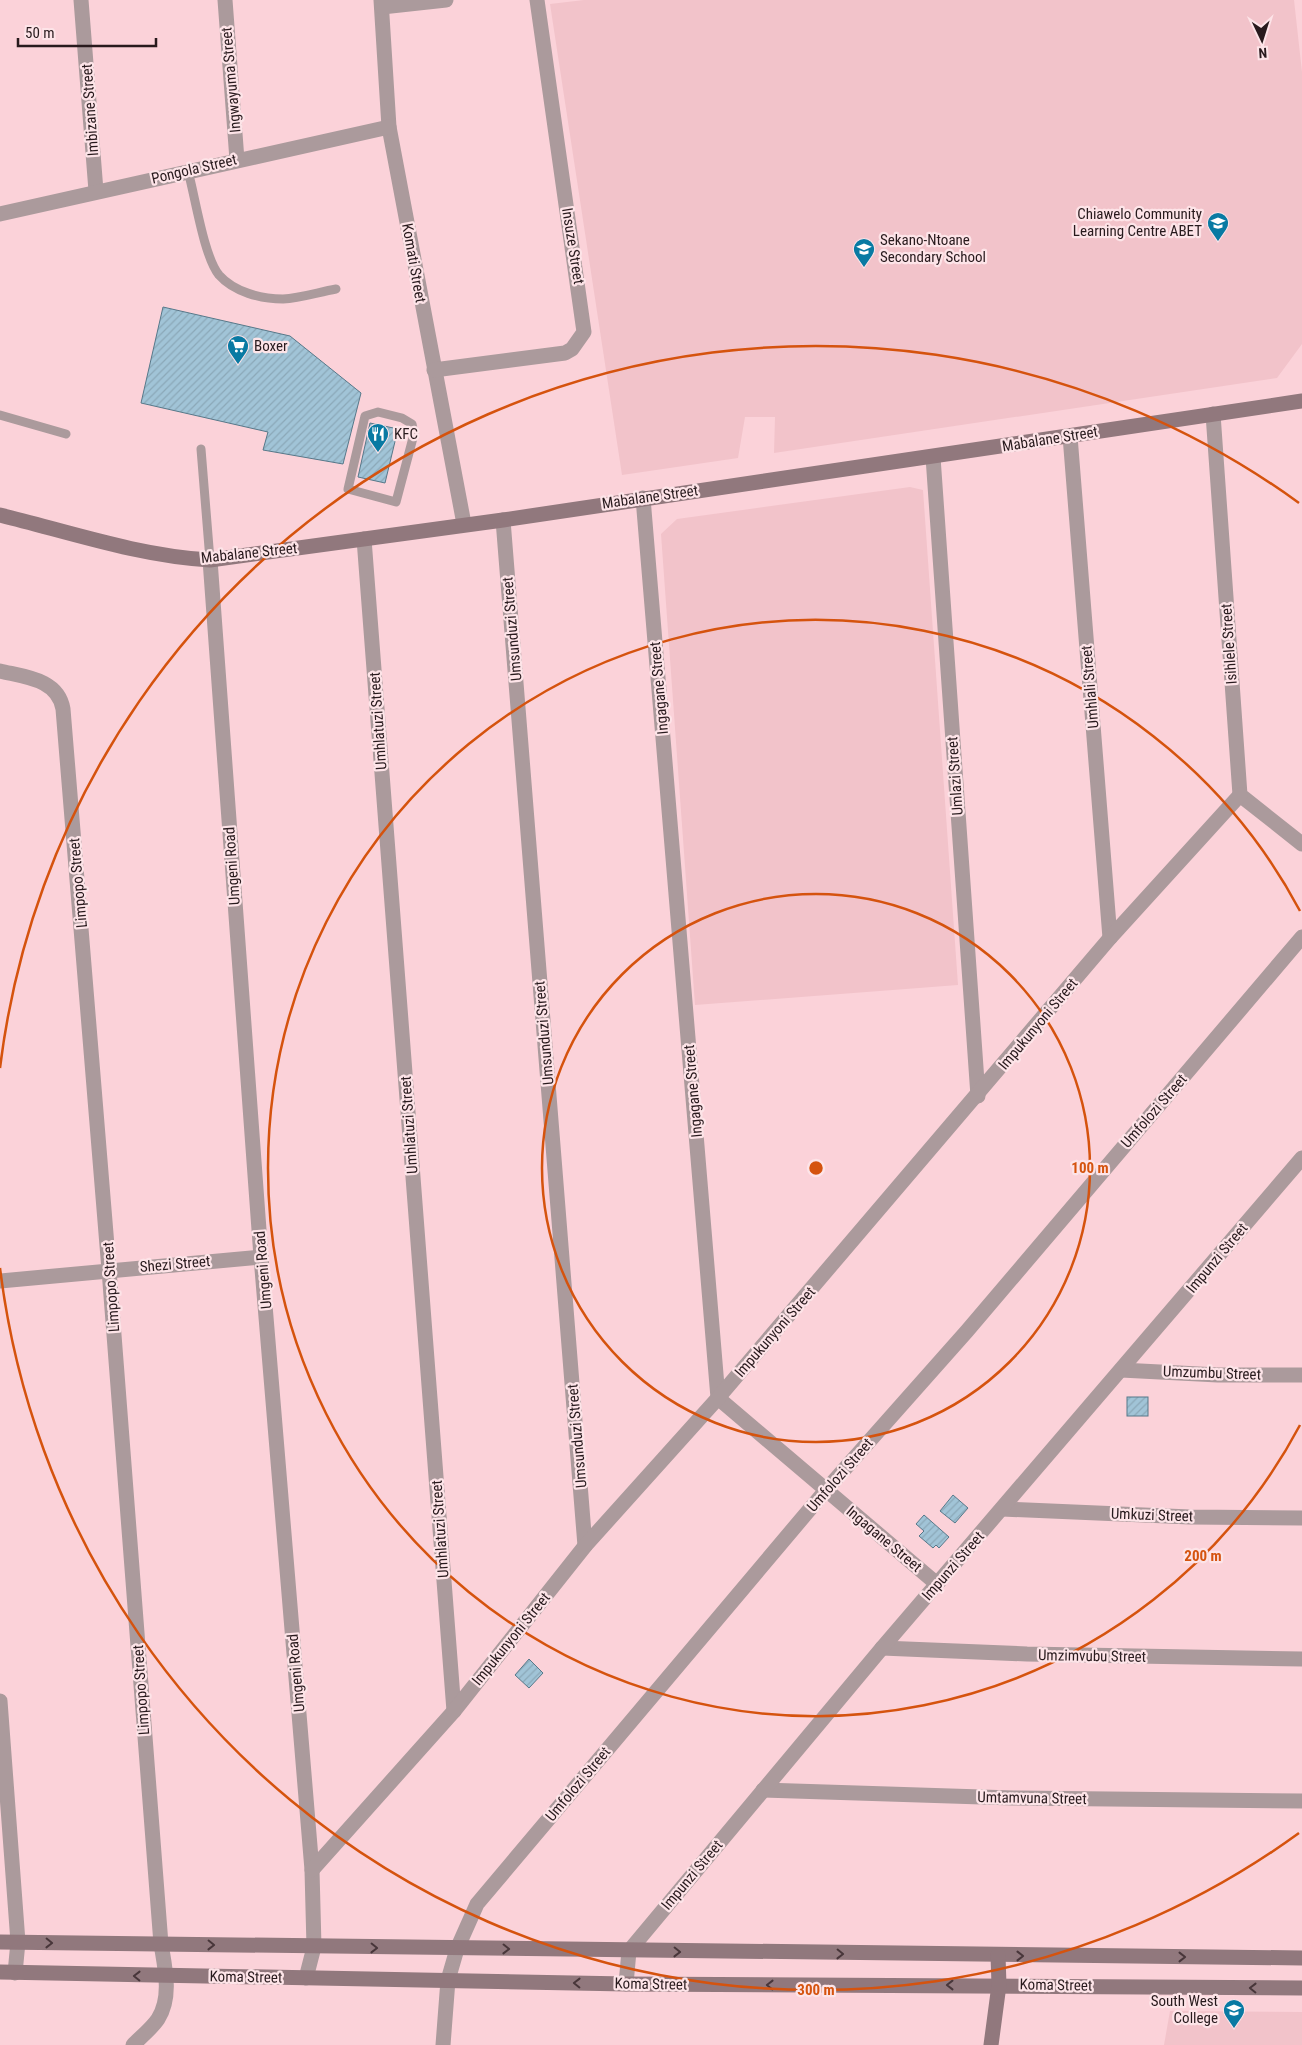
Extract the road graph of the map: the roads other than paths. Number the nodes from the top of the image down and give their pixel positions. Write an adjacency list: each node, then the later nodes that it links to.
1 (81, 0): 9 (street, Imbizane Street)
2 (224, 0): 7 (street, Ingwayuma Street)
3 (446, 0): 5 (street)
4 (537, 0): 12 (street, Insuze Street)
5 (382, 3): 6 (street, Komati Street)
6 (389, 127): 7 (street, Pongola Street); 12 (street, Komati Street)
7 (237, 160): 8 (street, Pongola Street)
8 (188, 171): 9 (street, Pongola Street); 11 (lane)
9 (96, 191): 10 (street, Pongola Street)
10 (0, 214)
11 (336, 289)
12 (434, 370): 24 (street, Komati Street)
13 (1302, 401): 14 (main road, Mabalane Street)
14 (1213, 414): 17 (main road, Mabalane Street); 28 (street, Isihlele Street)
15 (0, 415): 16 (lane)
16 (66, 434)
17 (1070, 436): 19 (main road, Mabalane Street); 31 (street, Umhlali Street)
18 (201, 449): 26 (lane)
19 (933, 456): 21 (main road, Mabalane Street); 32 (street, Umlazi Street)
20 (348, 489): 20 (lane)
21 (643, 498): 23 (main road, Mabalane Street); 39 (street, Ingagane Street)
22 (0, 515): 26 (main road, Mabalane Street)
23 (503, 520): 24 (main road, Mabalane Street); 43 (street, Umsunduzi Street)
24 (464, 524): 25 (main road, Mabalane Street)
25 (364, 539): 26 (main road, Mabalane Street); 48 (street, Umhlatuzi Street)
26 (210, 560): 34 (street, Umgeni Road)
27 (0, 671): 35 (street, Limpopo Street)
28 (1240, 795): 29 (street); 31 (street, Impukunyoni Street)
29 (1302, 844)
30 (1302, 937): 40 (street, Umfolozi Street)
31 (1110, 938): 32 (street, Impukunyoni Street)
32 (978, 1096): 39 (street, Impukunyoni Street)
33 (1302, 1158): 37 (street, Impunzi Street)
34 (261, 1257): 35 (street, Shezi Street); 51 (street, Umgeni Road)
35 (109, 1270): 36 (street, Shezi Street); 54 (street, Limpopo Street)
36 (0, 1281)
37 (1121, 1370): 38 (street, Umzumbu Street); 41 (street, Impunzi Street)
38 (1302, 1375)
39 (718, 1398): 40 (street, Ingagane Street); 43 (street, Impukunyoni Street)
40 (826, 1490): 44 (street, Ingagane Street); 56 (street, Umfolozi Street)
41 (1002, 1509): 42 (street, Umkuzi Street); 44 (street, Impunzi Street)
42 (1302, 1518)
43 (585, 1546): 48 (street, Impukunyoni Street)
44 (937, 1584): 45 (street, Impunzi Street)
45 (882, 1648): 46 (street, Umzimvubu Street); 49 (street, Impunzi Street)
46 (1302, 1659)
47 (0, 1701): 53 (street)
48 (454, 1711): 51 (street, Impukunyoni Street)
49 (763, 1790): 50 (street, Umtamvuna Street); 57 (street, Impunzi Street)
50 (1302, 1801)
51 (312, 1870): 55 (street, Umgeni Road)
52 (0, 1942): 53 (main road, Koma Street)
53 (18, 1942): 54 (main road, Koma Street, one-way to 54); 60 (street)
54 (161, 1944): 55 (main road, Koma Street, one-way to 55); 61 (street, Limpopo Street)
55 (314, 1947): 56 (main road, Koma Street, one-way to 56); 62 (street, Umgeni Road)
56 (457, 1949): 57 (main road, Koma Street, one-way to 57); 63 (street, Umfolozi Street)
57 (628, 1951): 58 (main road, Koma Street, one-way to 58); 64 (street)
58 (998, 1955): 59 (main road, Koma Street, one-way to 59); 65 (main road)
59 (1302, 1958)
60 (8, 1973): 61 (main road, Koma Street, one-way to 60)
61 (166, 1976): 62 (main road, Koma Street); 67 (street, Limpopo Street)
62 (306, 1978): 63 (main road, Koma Street)
63 (448, 1980): 64 (main road, Koma Street, one-way to 63); 68 (street, Umfolozi Street)
64 (626, 1984): 65 (main road, Koma Street, one-way to 64)
65 (999, 1984): 66 (main road, Koma Street, one-way to 65); 69 (main road)
66 (1302, 1988)
67 (133, 2045)
68 (443, 2045)
69 (991, 2045)

